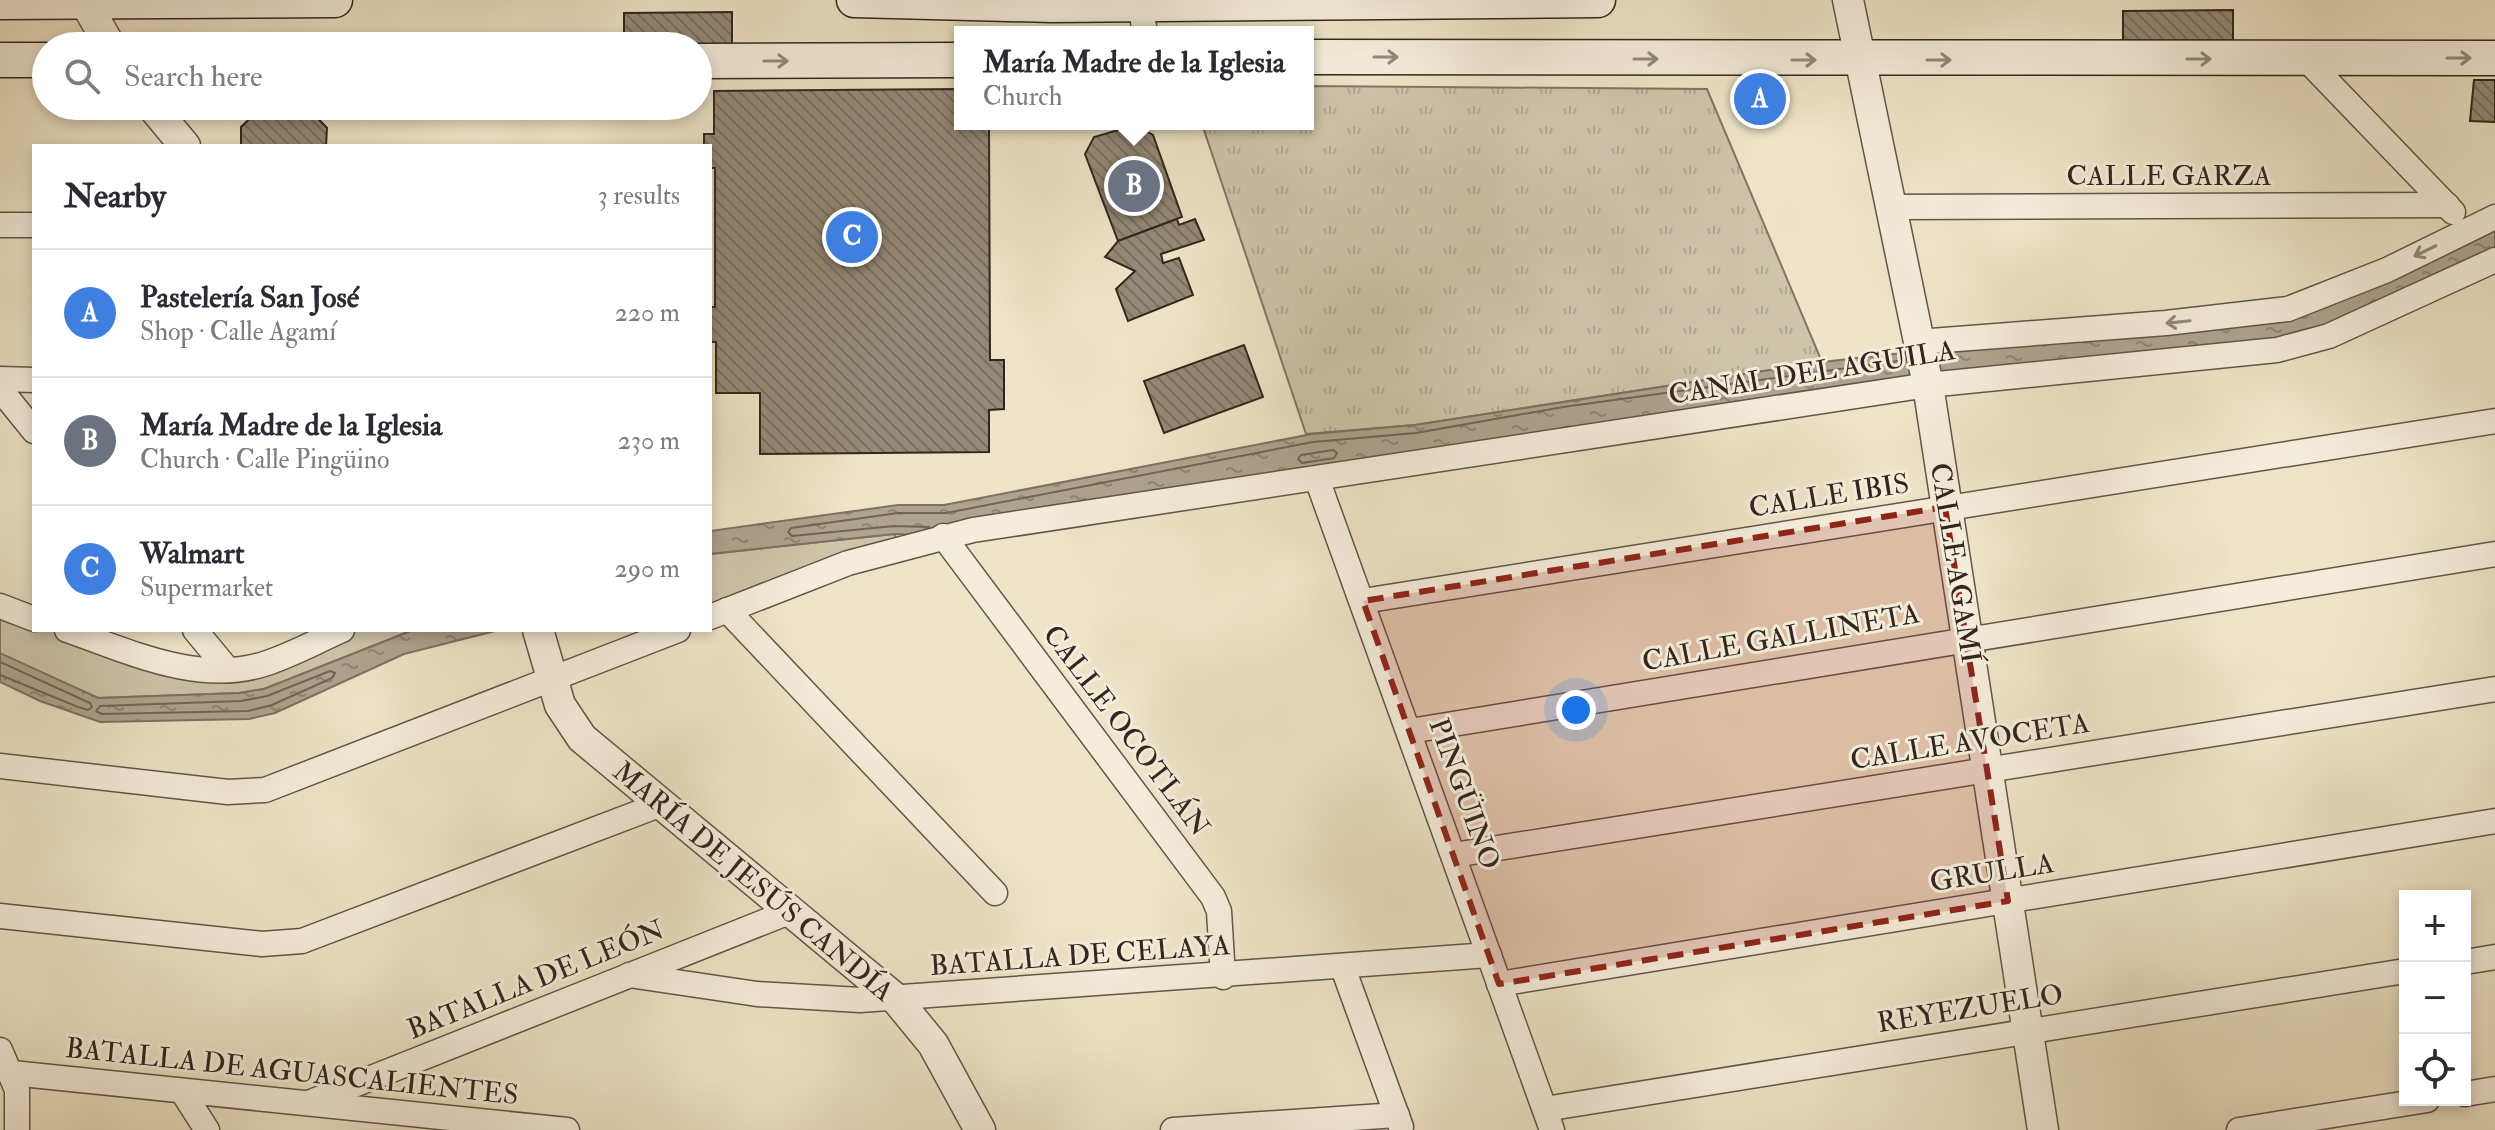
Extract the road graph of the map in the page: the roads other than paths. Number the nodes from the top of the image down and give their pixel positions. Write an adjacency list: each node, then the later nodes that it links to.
1 (84, 0): 2 (main road); 6 (main road); 8 (street)
2 (335, 0)
3 (854, 0): 7 (main road)
4 (1598, 0): 7 (main road)
5 (1848, 0): 15 (street, CALLE AGAMÍ)
6 (0, 2)
7 (1141, 12)
8 (102, 32)
9 (1314, 57): 15 (main road, one-way to 15)
10 (2305, 58): 11 (main road, one-way to 11); 15 (main road, one-way to 10); 19 (street)
11 (2495, 58)
12 (0, 60): 13 (main road)
13 (32, 60)
14 (954, 60): 16 (main road, one-way to 14)
15 (1861, 60): 20 (street, CALLE AGAMÍ)
16 (712, 61)
17 (164, 120): 18 (street)
18 (183, 144)
19 (2447, 205): 20 (street, CALLE GARZA); 24 (street)
20 (1891, 207): 26 (street, CALLE AGAMÍ)
21 (2495, 217): 24 (street)
22 (0, 225): 23 (street)
23 (32, 225)
24 (2468, 230): 26 (street, one-way to 26)
25 (2494, 268): 26 (street, CANAL DEL AGUILA)
26 (1923, 363): 32 (street, CANAL DEL AGUILA); 33 (street, CALLE AGAMÍ)
27 (0, 379): 28 (street)
28 (32, 380)
29 (0, 389): 31 (street)
30 (2495, 421): 33 (street, CALLE IBIS)
31 (32, 429)
32 (1317, 479): 34 (street, CANAL DEL AGUILA); 36 (street, PINGÜINO)
33 (1945, 507): 36 (street, CALLE IBIS); 45 (street, CALLE AGAMÍ)
34 (943, 536): 38 (street, CANAL DEL AGUILA); 65 (street, CALLE OCOTLÁN)
35 (2495, 554): 45 (street, CALLE GALLINETA)
36 (1363, 601): 49 (street, PINGÜINO)
37 (0, 606): 39 (street)
38 (718, 614): 55 (street)
39 (32, 618)
40 (73, 632): 46 (street)
41 (197, 632): 46 (street)
42 (337, 632): 46 (street)
43 (538, 632): 47 (street, MARÍA DE JESÚS CANDÍA)
44 (673, 632): 47 (street)
45 (1967, 637): 49 (street, CALLE GALLINETA); 51 (street, CALLE AGAMÍ)
46 (228, 670)
47 (551, 682): 50 (street); 52 (street, MARÍA DE JESÚS CANDÍA)
48 (2495, 689): 51 (street, CALLE AVOCETA)
49 (1410, 731): 54 (street, PINGÜINO)
50 (0, 766)
51 (1986, 770): 54 (street, CALLE AVOCETA); 56 (street, CALLE AGAMÍ)
52 (659, 805): 57 (street, MARÍA DE JESÚS CANDÍA); 58 (street)
53 (2495, 821): 56 (street, GRULLA)
54 (1454, 855): 59 (street, PINGÜINO)
55 (995, 893)
56 (2008, 901): 66 (street, GRULLA); 68 (street, CALLE AGAMÍ)
57 (789, 912): 64 (street, BATALLA DE LEÓN); 67 (street, MARÍA DE JESÚS CANDÍA)
58 (0, 916)
59 (1489, 955): 62 (street, BATALLA DE CELAYA); 66 (street, PINGÜINO)
60 (2495, 957): 61 (street)
61 (2471, 961)
62 (1343, 968): 65 (street, BATALLA DE CELAYA); 77 (street)
63 (2399, 972): 68 (street, REYEZUELO)
64 (629, 975): 67 (street, BATALLA DE CELAYA); 74 (street, BATALLA DE LEÓN)
65 (1223, 977): 67 (street, BATALLA DE CELAYA)
66 (1499, 984): 76 (street, PINGÜINO)
67 (896, 999): 81 (street, MARÍA DE JESÚS CANDÍA)
68 (2028, 1030): 76 (street, REYEZUELO); 83 (street, CALLE AGAMÍ)
69 (0, 1050): 70 (street)
70 (12, 1073): 72 (street, BATALLA DE AGUASCALIENTES); 78 (street)
71 (2495, 1089): 73 (street)
72 (182, 1091): 74 (street, BATALLA DE AGUASCALIENTES); 79 (street)
73 (2471, 1093)
74 (305, 1104): 80 (street, BATALLA DE AGUASCALIENTES)
75 (2399, 1104): 84 (street)
76 (1548, 1120)
77 (1399, 1123): 82 (street)
78 (17, 1130)
79 (207, 1130)
80 (567, 1130)
81 (980, 1130)
82 (1173, 1130)
83 (2043, 1130)
84 (2239, 1130)

